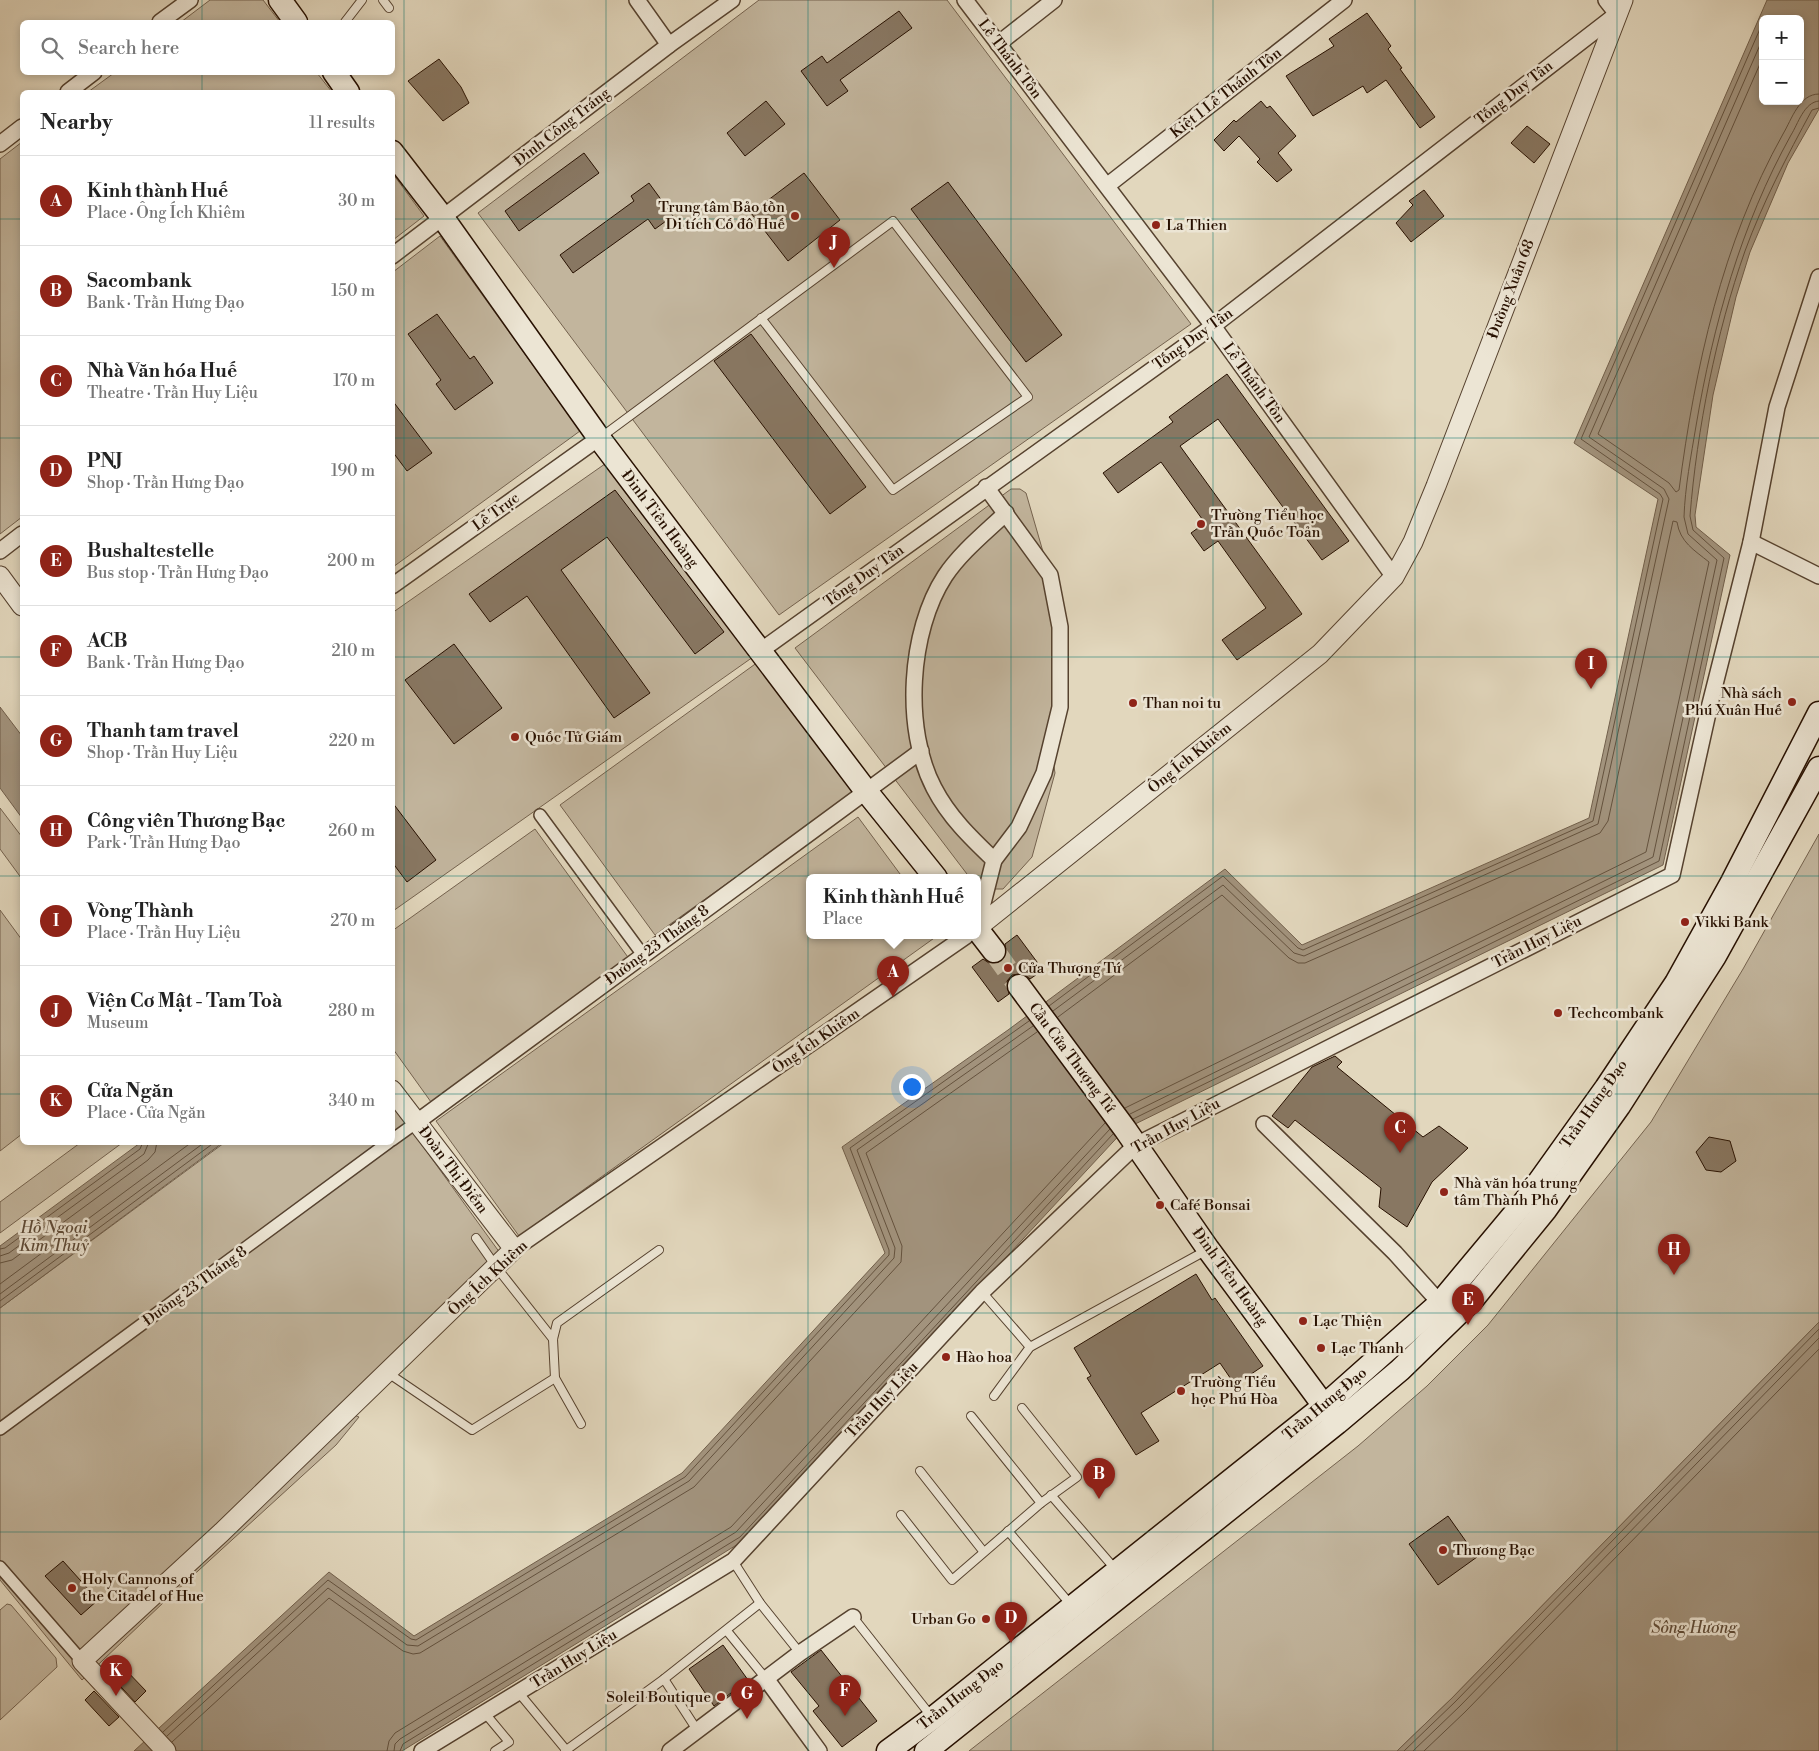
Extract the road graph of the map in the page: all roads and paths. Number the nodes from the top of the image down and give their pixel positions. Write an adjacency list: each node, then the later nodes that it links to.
1 (190, 0): 12 (street)
2 (280, 0): 13 (main road)
3 (362, 0): 14 (lane)
4 (383, 0): 11 (lane)
5 (637, 0): 16 (street)
6 (732, 0): 16 (street, Đinh Công Tráng)
7 (966, 0): 15 (street, Lê Thánh Tôn)
8 (1054, 0): 15 (street)
9 (1344, 0): 24 (street, Kiệt 1 Lê Thánh Tôn)
10 (1615, 5): 29 (street, Tống Duy Tân); 38 (street, Đường Xuân 68)
11 (389, 8)
12 (163, 20)
13 (295, 20)
14 (347, 20)
15 (998, 44): 24 (street, Lê Thánh Tôn)
16 (669, 45): 25 (street, Đinh Công Tráng)
17 (90, 75): 19 (street)
18 (336, 75): 20 (main road)
19 (71, 90)
20 (347, 90)
21 (20, 129): 22 (street)
22 (0, 144)
23 (395, 156): 25 (main road, Đinh Tiên Hoàng)
24 (1108, 185): 29 (street, Lê Thánh Tôn)
25 (444, 218): 26 (street, Đinh Công Tráng); 30 (main road, Đinh Tiên Hoàng)
26 (395, 254)
27 (1819, 277): 34 (street)
28 (761, 318): 28 (lane); 30 (lane)
29 (1213, 326): 31 (street, Tống Duy Tân); 38 (street, Lê Thánh Tôn)
30 (599, 438): 39 (street, Lê Trực); 41 (main road, Đinh Tiên Hoàng)
31 (986, 487): 32 (street); 41 (street, Tống Duy Tân)
32 (1006, 513): 43 (street); 47 (street)
33 (20, 535): 35 (street)
34 (1750, 542): 37 (street); 59 (street, Trần Huy Liệu)
35 (0, 550)
36 (0, 576): 40 (street)
37 (1819, 576)
38 (1394, 577): 50 (street, Ông Ích Khiêm)
39 (395, 584)
40 (20, 603)
41 (760, 652): 45 (main road, Đinh Tiên Hoàng)
42 (1819, 712): 68 (main road, Trần Hưng Đạo)
43 (921, 752): 45 (street, Đường 23 Tháng 8); 47 (street)
44 (1819, 768): 75 (main road, Trần Hưng Đạo)
45 (866, 791): 48 (main road, Đinh Tiên Hoàng); 54 (street, Đường 23 Tháng 8)
46 (540, 816): 54 (street)
47 (994, 860): 49 (street)
48 (933, 874)
49 (981, 912)
50 (981, 925)
51 (981, 933): 53 (main road)
52 (962, 939): 63 (street, Ông Ích Khiêm)
53 (994, 951)
54 (643, 955): 57 (street, Đường 23 Tháng 8)
55 (1019, 986): 59 (main road, Cầu Cửa Thượng Tứ)
56 (395, 1094): 57 (street, Đoàn Thị Điểm)
57 (417, 1122): 60 (street, Đường 23 Tháng 8); 63 (street, Đoàn Thị Điểm)
58 (1264, 1124): 68 (street)
59 (1131, 1137): 64 (main road, Đinh Tiên Hoàng); 67 (street, Trần Huy Liệu)
60 (395, 1138)
61 (385, 1145): 78 (street, Đường 23 Tháng 8)
62 (476, 1238): 66 (lane)
63 (514, 1249): 66 (street, Ông Ích Khiêm)
64 (1208, 1249): 70 (lane); 75 (main road, Đinh Tiên Hoàng)
65 (659, 1250): 69 (lane)
66 (497, 1268): 69 (lane); 71 (street, Ông Ích Khiêm)
67 (982, 1292): 70 (lane); 85 (street, Trần Huy Liệu)
68 (1440, 1303): 75 (main road, Trần Hưng Đạo)
69 (553, 1339): 72 (lane)
70 (1030, 1347): 73 (lane)
71 (388, 1373): 72 (lane); 93 (street, Ông Ích Khiêm)
72 (555, 1378): 77 (lane)
73 (994, 1396)
74 (1022, 1408): 80 (lane)
75 (1331, 1415): 87 (main road, Trần Hưng Đạo); 107 (main road, Trần Hưng Đạo)
76 (971, 1416): 81 (lane)
77 (582, 1424)
78 (0, 1429)
79 (920, 1471): 84 (lane)
80 (1051, 1495): 81 (lane); 87 (lane)
81 (1041, 1503): 83 (lane)
82 (901, 1515): 84 (lane)
83 (1008, 1532): 84 (lane); 89 (lane)
84 (983, 1551)
85 (733, 1561): 88 (lane); 96 (street, Trần Huy Liệu)
86 (0, 1567): 93 (street)
87 (1117, 1571): 89 (main road, Trần Hưng Đạo)
88 (760, 1603): 91 (lane); 92 (lane)
89 (1073, 1606): 98 (main road, Trần Hưng Đạo)
90 (853, 1617): 92 (street); 98 (lane)
91 (726, 1631): 94 (lane); 95 (lane)
92 (800, 1653): 95 (street)
93 (82, 1661): 100 (street)
94 (664, 1679): 99 (lane); 103 (lane)
95 (767, 1680): 99 (street); 105 (street)
96 (519, 1693): 97 (street, Trần Huy Liệu); 103 (lane)
97 (484, 1712): 101 (street, Trần Huy Liệu); 102 (lane)
98 (933, 1718): 106 (main road, Trần Hưng Đạo)
99 (697, 1730): 104 (street)
100 (166, 1751)
101 (422, 1751)
102 (495, 1751)
103 (566, 1751)
104 (670, 1751)
105 (819, 1751)
106 (888, 1751)
107 (926, 1751)

